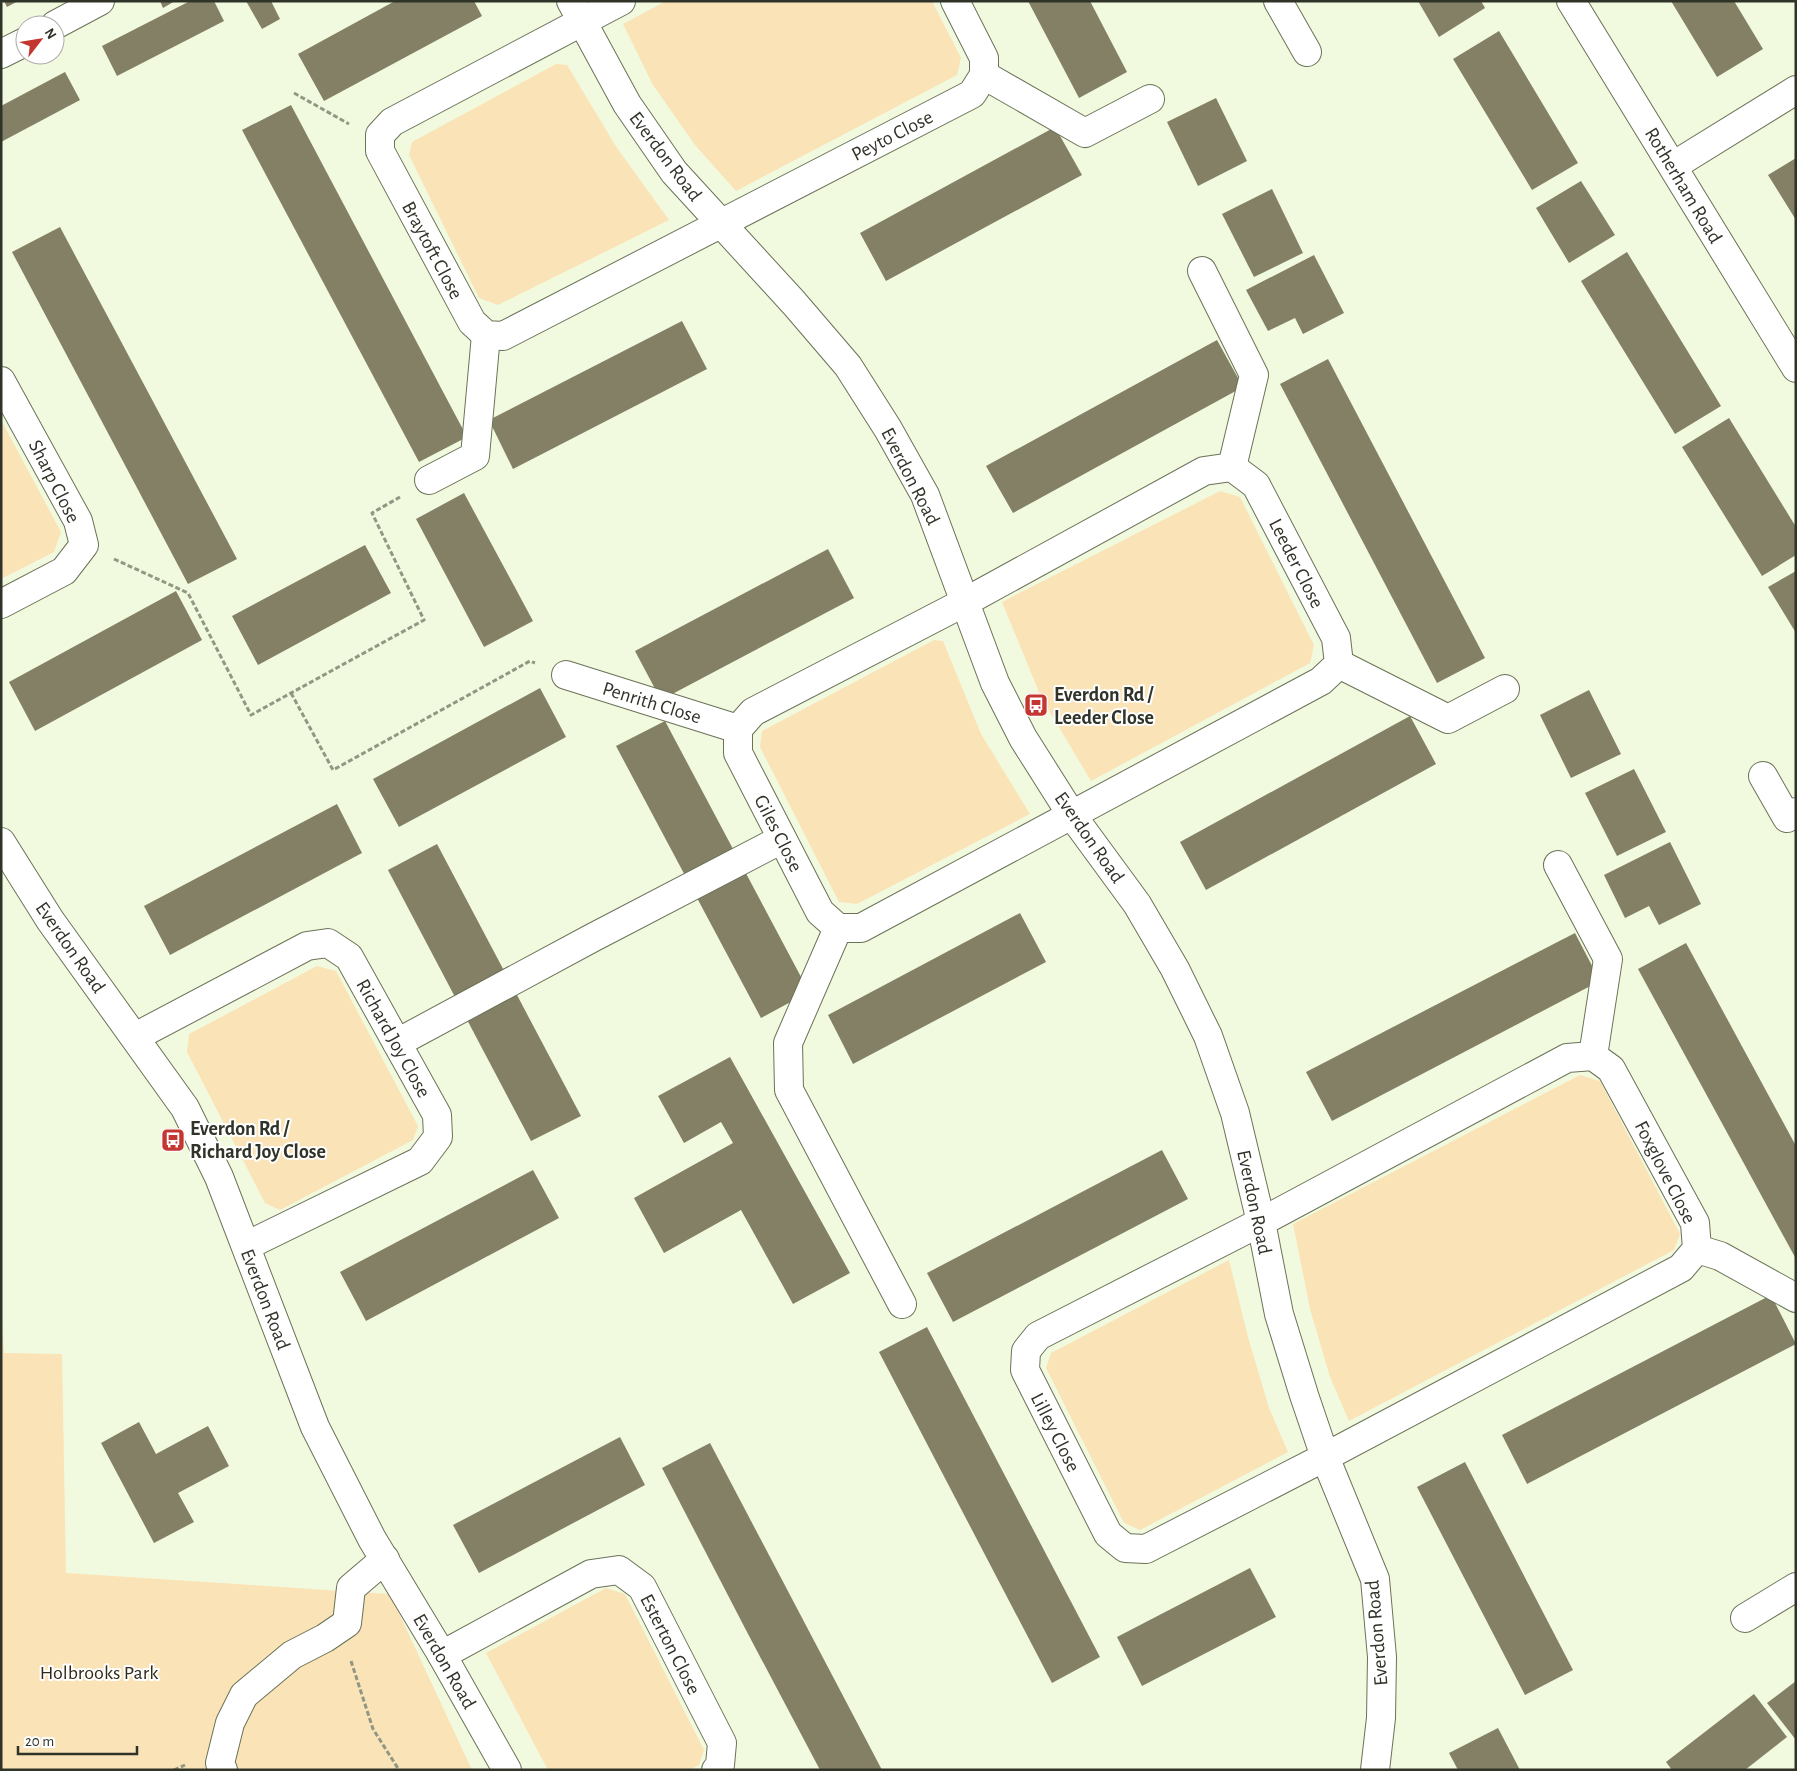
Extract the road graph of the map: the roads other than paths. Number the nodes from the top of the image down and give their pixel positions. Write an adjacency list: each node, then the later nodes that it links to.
1 (100, 1): 7 (street)
2 (621, 1): 6 (street)
3 (955, 1): 11 (street)
4 (1278, 1): 9 (street)
5 (1571, 1): 14 (street, Rotherham Road)
6 (577, 11): 15 (street, Everdon Road); 17 (street, Braytoft Close)
7 (65, 20)
8 (15, 47): 10 (street)
9 (1307, 52)
10 (1, 54)
11 (984, 75): 13 (street); 15 (street, Peyto Close)
12 (1796, 90): 14 (street)
13 (1150, 99)
14 (1673, 166): 18 (street, Rotherham Road)
15 (719, 223): 17 (street); 22 (street, Everdon Road)
16 (1202, 271): 20 (street)
17 (486, 335): 21 (street)
18 (1796, 368)
19 (1, 381): 23 (street, Sharp Close)
20 (1232, 467): 22 (street); 24 (street, Leeder Close)
21 (429, 480)
22 (965, 602): 27 (street); 29 (street, Everdon Road)
23 (1, 604)
24 (1339, 664): 26 (street); 29 (street)
25 (566, 675): 27 (street, Penrith Close)
26 (1505, 689)
27 (738, 729): 31 (street, Giles Close)
28 (1763, 776): 30 (street)
29 (1071, 814): 34 (street); 38 (street, Everdon Road)
30 (1793, 821)
31 (782, 839): 34 (street, Giles Close); 36 (street)
32 (1, 842): 35 (street, Everdon Road)
33 (1558, 865): 37 (street)
34 (838, 928): 42 (street)
35 (135, 1037): 36 (street, Richard Joy Close); 39 (street, Everdon Road)
36 (397, 1043): 39 (street, Richard Joy Close)
37 (1593, 1056): 38 (street); 40 (street, Foxglove Close)
38 (1261, 1222): 43 (street, Everdon Road); 43 (street, Lilley Close)
39 (246, 1246): 44 (street, Everdon Road)
40 (1698, 1249): 41 (street); 43 (street, Foxglove Close)
41 (1796, 1298)
42 (902, 1304)
43 (1325, 1457): 51 (street, Everdon Road)
44 (385, 1559): 47 (street, Everdon Road); 48 (street)
45 (1796, 1587): 46 (street)
46 (1745, 1618)
47 (442, 1655): 49 (street, Everdon Road); 50 (street, Esterton Close)
48 (223, 1770)
49 (507, 1770)
50 (716, 1770)
51 (1375, 1770)

